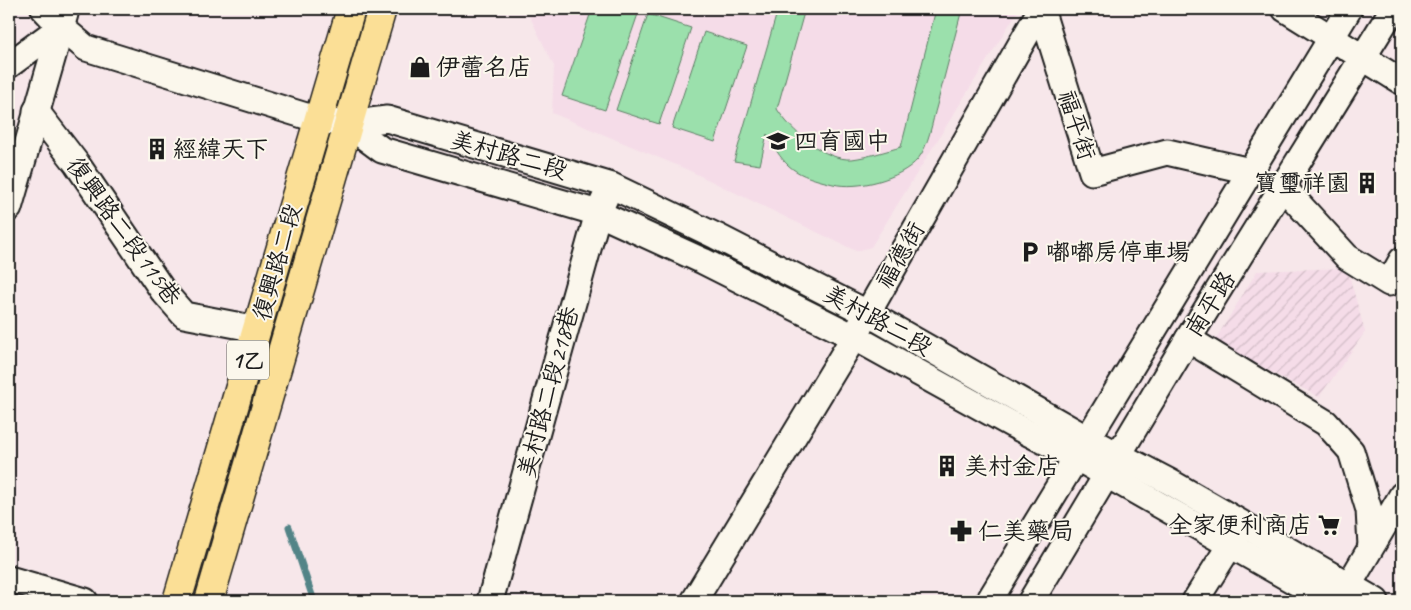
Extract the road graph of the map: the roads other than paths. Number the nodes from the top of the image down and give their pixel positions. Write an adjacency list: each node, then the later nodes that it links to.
1 (44, 9): 8 (street, 美村路二段)
2 (351, 9): 14 (main road, 復興路二段 / 1乙)
3 (382, 9): 15 (main road, 復興路二段 / 1乙)
4 (1041, 9): 16 (street, 福平街); 22 (street, 福德街)
5 (1284, 9): 9 (street)
6 (1349, 9): 9 (street, 南平路)
7 (1393, 9): 10 (street, 南平路)
8 (63, 18): 11 (street); 13 (street); 14 (street, 美村路二段)
9 (1332, 39): 10 (street); 16 (street, 南平路)
10 (1363, 59): 12 (street); 18 (street, 南平路)
11 (9, 65)
12 (1402, 82)
13 (36, 111): 19 (street); 23 (street, 復興路二段115巷)
14 (319, 120): 15 (street, 美村路二段); 23 (main road, 復興路二段 / 1乙)
15 (347, 124): 17 (street, 美村路二段); 20 (street, 美村路二段); 36 (main road, 復興路二段 / 1乙)
16 (1250, 171): 26 (street, 南平路)
17 (612, 186): 20 (street, 美村路二段218巷); 22 (street, 美村路二段)
18 (1283, 187): 21 (street); 25 (street, 南平路)
19 (9, 208)
20 (598, 213): 24 (street, 美村路二段); 37 (street, 美村路二段218巷)
21 (1402, 260)
22 (867, 313): 24 (street, 福德街); 26 (street, 美村路二段)
23 (257, 329): 35 (main road, 復興路二段 / 1乙)
24 (854, 338): 26 (street, 美村路二段); 38 (street, 福德街)
25 (1188, 339): 27 (street, 南平路); 31 (street)
26 (1082, 448): 27 (street, 美村路二段); 28 (street, 美村路二段); 39 (street, 南平路)
27 (1119, 454): 28 (street, 南平路); 30 (street, 美村路二段)
28 (1107, 477): 30 (street, 美村路二段); 40 (street, 南平路)
29 (1402, 495): 31 (street)
30 (1236, 535): 33 (street, 美村路二段); 41 (street)
31 (1371, 546): 33 (street)
32 (9, 579): 34 (street)
33 (1339, 596): 42 (street, 美村路二段)
34 (85, 601)
35 (177, 601)
36 (209, 601)
37 (490, 601)
38 (694, 601)
39 (989, 601)
40 (1031, 601)
41 (1195, 601)
42 (1376, 601)

